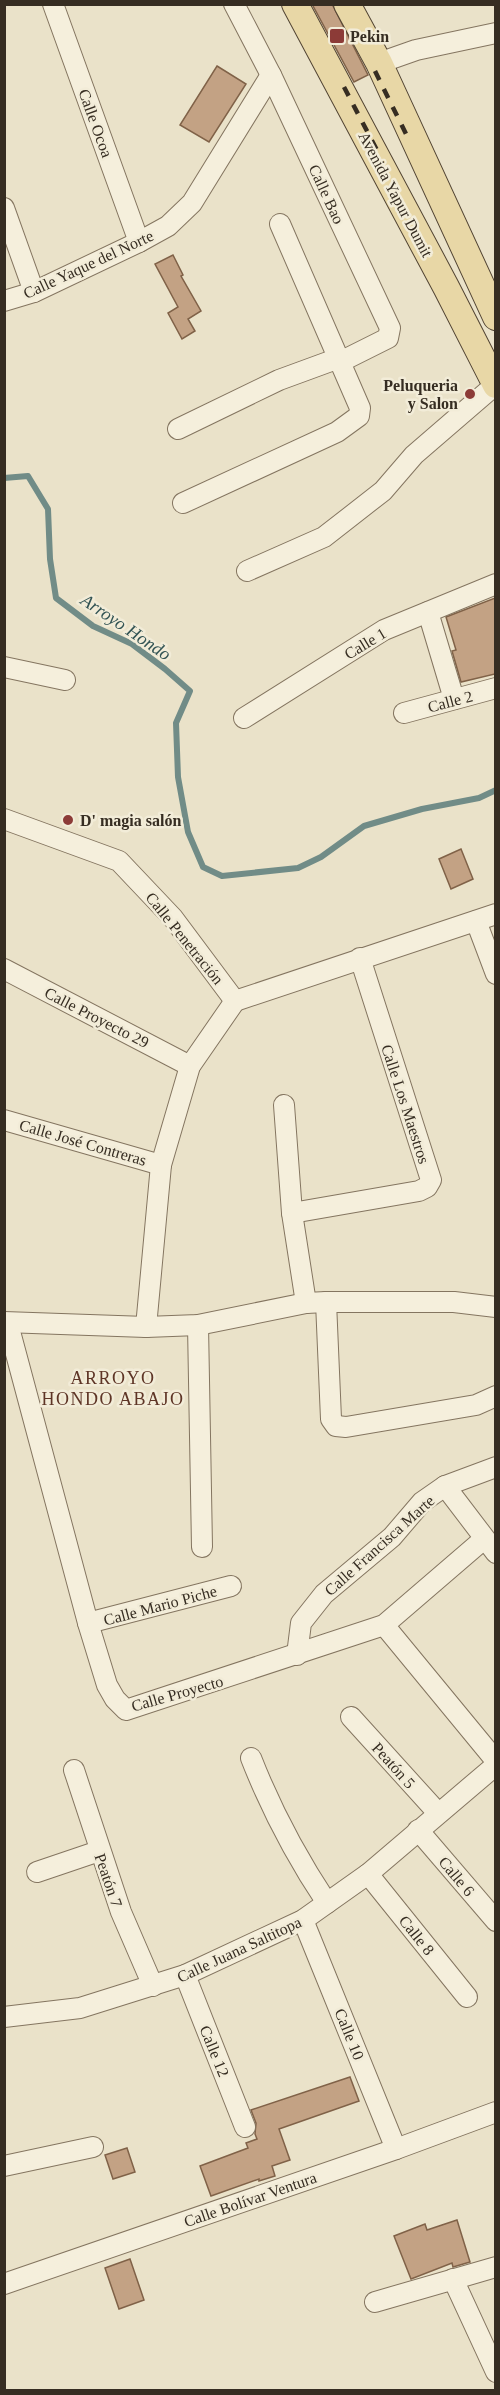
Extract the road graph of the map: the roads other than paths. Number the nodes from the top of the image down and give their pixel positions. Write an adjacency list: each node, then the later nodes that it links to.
1 (53, 4): 10 (street, Calle Ocoa)
2 (234, 4): 7 (street, Calle Bao)
3 (295, 4): 15 (main road, Avenida Yapur Dumit)
4 (347, 4): 6 (main road)
5 (495, 33): 6 (street)
6 (379, 63): 13 (main road)
7 (271, 75): 10 (street, Calle Yaque del Norte); 14 (street, Calle Bao)
8 (4, 208): 11 (street)
9 (280, 224): 14 (street)
10 (139, 242): 11 (street, Calle Yaque del Norte)
11 (34, 292): 12 (street, Calle Yaque del Norte)
12 (4, 301)
13 (495, 317)
14 (339, 360): 16 (street); 17 (street)
15 (495, 385): 18 (street)
16 (178, 429)
17 (183, 503)
18 (247, 571)
19 (495, 584): 20 (street, Calle 1)
20 (428, 612): 24 (street); 26 (street, Calle 1)
21 (4, 667): 22 (street)
22 (66, 680)
23 (495, 688): 24 (street, Calle 2)
24 (454, 699): 25 (street, Calle 2)
25 (404, 713)
26 (244, 718)
27 (4, 819): 33 (street, Calle Penetración)
28 (495, 914): 29 (street)
29 (476, 921): 30 (street); 32 (street)
30 (360, 958): 33 (street); 38 (street, Calle Los Maestros)
31 (4, 969): 34 (street, Calle Proyecto 29)
32 (495, 974)
33 (235, 1001): 34 (street)
34 (190, 1066): 37 (street)
35 (284, 1105): 38 (street)
36 (4, 1120): 37 (street, Calle José Contreras)
37 (161, 1165): 43 (street)
38 (292, 1213): 39 (street)
39 (316, 1302): 40 (street); 42 (street); 44 (street)
40 (495, 1307)
41 (6, 1323): 43 (street); 50 (street, Calle Proyecto)
42 (198, 1325): 43 (street); 48 (street)
43 (146, 1327)
44 (495, 1396)
45 (495, 1467): 46 (street, Calle Francisca Marte)
46 (445, 1486): 47 (street); 52 (street, Calle Francisca Marte)
47 (489, 1546): 51 (street, Calle Proyecto)
48 (202, 1547)
49 (231, 1586): 50 (street, Calle Mario Piche)
50 (88, 1623): 52 (street, Calle Proyecto)
51 (384, 1625): 52 (street, Calle Proyecto); 55 (street)
52 (297, 1655)
53 (351, 1717): 57 (street, Peatón 5)
54 (250, 1758): 62 (street)
55 (495, 1763): 57 (street, Calle Juana Saltitopa)
56 (74, 1770): 59 (street, Peatón 7)
57 (438, 1813): 58 (street, Calle Juana Saltitopa)
58 (418, 1830): 61 (street, Calle Juana Saltitopa); 64 (street, Calle 6)
59 (99, 1851): 60 (street); 66 (street, Peatón 7)
60 (37, 1872)
61 (368, 1874): 62 (street, Calle Juana Saltitopa); 67 (street, Calle 8)
62 (327, 1903): 63 (street, Calle Juana Saltitopa)
63 (303, 1920): 65 (street, Calle Juana Saltitopa); 72 (street, Calle 10)
64 (495, 1922)
65 (185, 1975): 66 (street, Calle Juana Saltitopa); 70 (street, Calle 12)
66 (153, 1986): 68 (street, Calle Juana Saltitopa)
67 (467, 1997)
68 (4, 2017)
69 (495, 2112): 72 (street, Calle Bolívar Ventura)
70 (245, 2127)
71 (93, 2148): 73 (street)
72 (396, 2149): 76 (street, Calle Bolívar Ventura)
73 (4, 2166)
74 (495, 2267): 75 (street)
75 (453, 2279): 77 (street); 78 (street)
76 (4, 2284)
77 (375, 2302)
78 (495, 2372)

